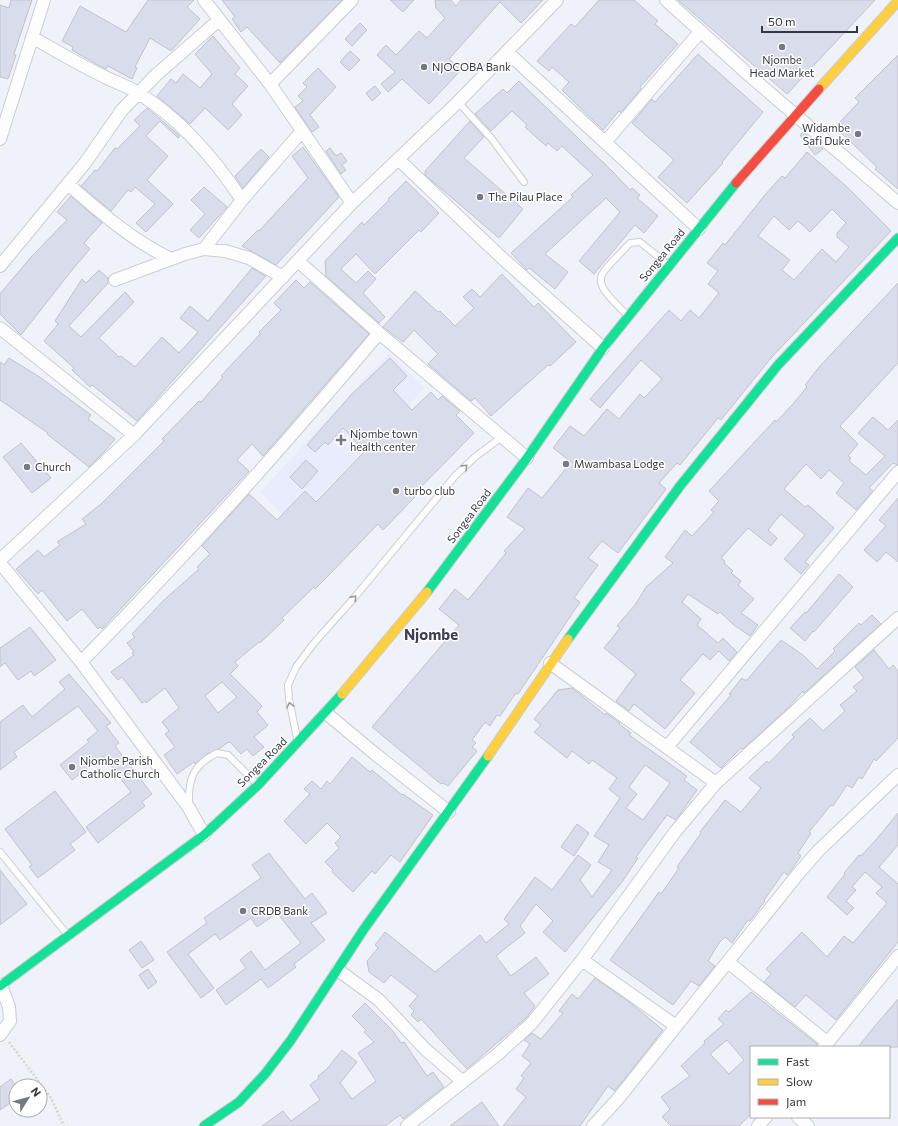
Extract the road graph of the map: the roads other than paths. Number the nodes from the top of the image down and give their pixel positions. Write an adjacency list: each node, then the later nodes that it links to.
1 (44, 0): 9 (street)
2 (204, 0): 7 (street)
3 (352, 0): 11 (street)
4 (557, 0): 10 (street)
5 (666, 0): 8 (street)
6 (898, 1): 14 (main road, Songea Road)
7 (219, 20): 11 (street); 12 (street)
8 (700, 32): 14 (street); 17 (street)
9 (32, 37): 12 (street); 16 (street)
10 (507, 52): 13 (street); 17 (street)
11 (270, 84): 15 (street)
12 (138, 92): 20 (street); 21 (street)
13 (458, 102): 18 (street); 19 (lane)
14 (794, 114): 23 (street); 24 (main road, Songea Road)
15 (302, 131): 21 (street); 22 (street)
16 (0, 139)
17 (606, 141): 24 (street)
18 (398, 159): 22 (street); 36 (street)
19 (524, 182)
20 (68, 184): 27 (street); 30 (street)
21 (242, 200): 26 (street)
22 (352, 203): 28 (street)
23 (898, 203)
24 (699, 229): 29 (main road, Songea Road)
25 (898, 238): 44 (main road)
26 (204, 249): 27 (street); 31 (street)
27 (171, 259): 32 (street)
28 (298, 261): 31 (street); 35 (street)
29 (669, 265): 33 (main road, Songea Road); 33 (lane)
30 (0, 266)
31 (283, 277): 37 (street)
32 (115, 280)
33 (628, 316): 36 (main road, Songea Road)
34 (0, 328): 37 (street)
35 (379, 333): 38 (street); 43 (street)
36 (603, 348): 39 (main road, Songea Road)
37 (134, 435): 41 (street)
38 (503, 436): 39 (street); 46 (lane, one-way to 38)
39 (527, 458): 45 (main road, Songea Road)
40 (898, 472): 47 (street)
41 (0, 562): 43 (street)
42 (898, 618): 49 (street)
43 (81, 662): 51 (street)
44 (550, 663): 47 (street); 52 (main road)
45 (326, 713): 46 (main road, Songea Road); 52 (street)
46 (298, 743): 50 (main road, Songea Road)
47 (667, 747): 49 (street)
48 (898, 775): 58 (street)
49 (716, 783): 57 (street)
50 (258, 784): 51 (lane); 53 (main road, Songea Road)
51 (189, 808): 53 (street)
52 (449, 812): 59 (main road)
53 (204, 835): 55 (main road, Songea Road)
54 (0, 852): 55 (lane)
55 (69, 936): 60 (main road, Songea Road)
56 (898, 956): 63 (street)
57 (582, 960): 61 (street); 64 (street)
58 (728, 962): 61 (street); 63 (street)
59 (338, 970): 64 (street); 67 (main road)
60 (0, 985): 62 (street)
61 (676, 1026): 69 (street)
62 (1, 1034)
63 (826, 1045)
64 (462, 1081): 68 (street)
65 (765, 1118): 70 (street)
66 (799, 1118): 71 (street)
67 (204, 1126)
68 (406, 1126)
69 (593, 1126)
70 (758, 1126)
71 (808, 1126)

